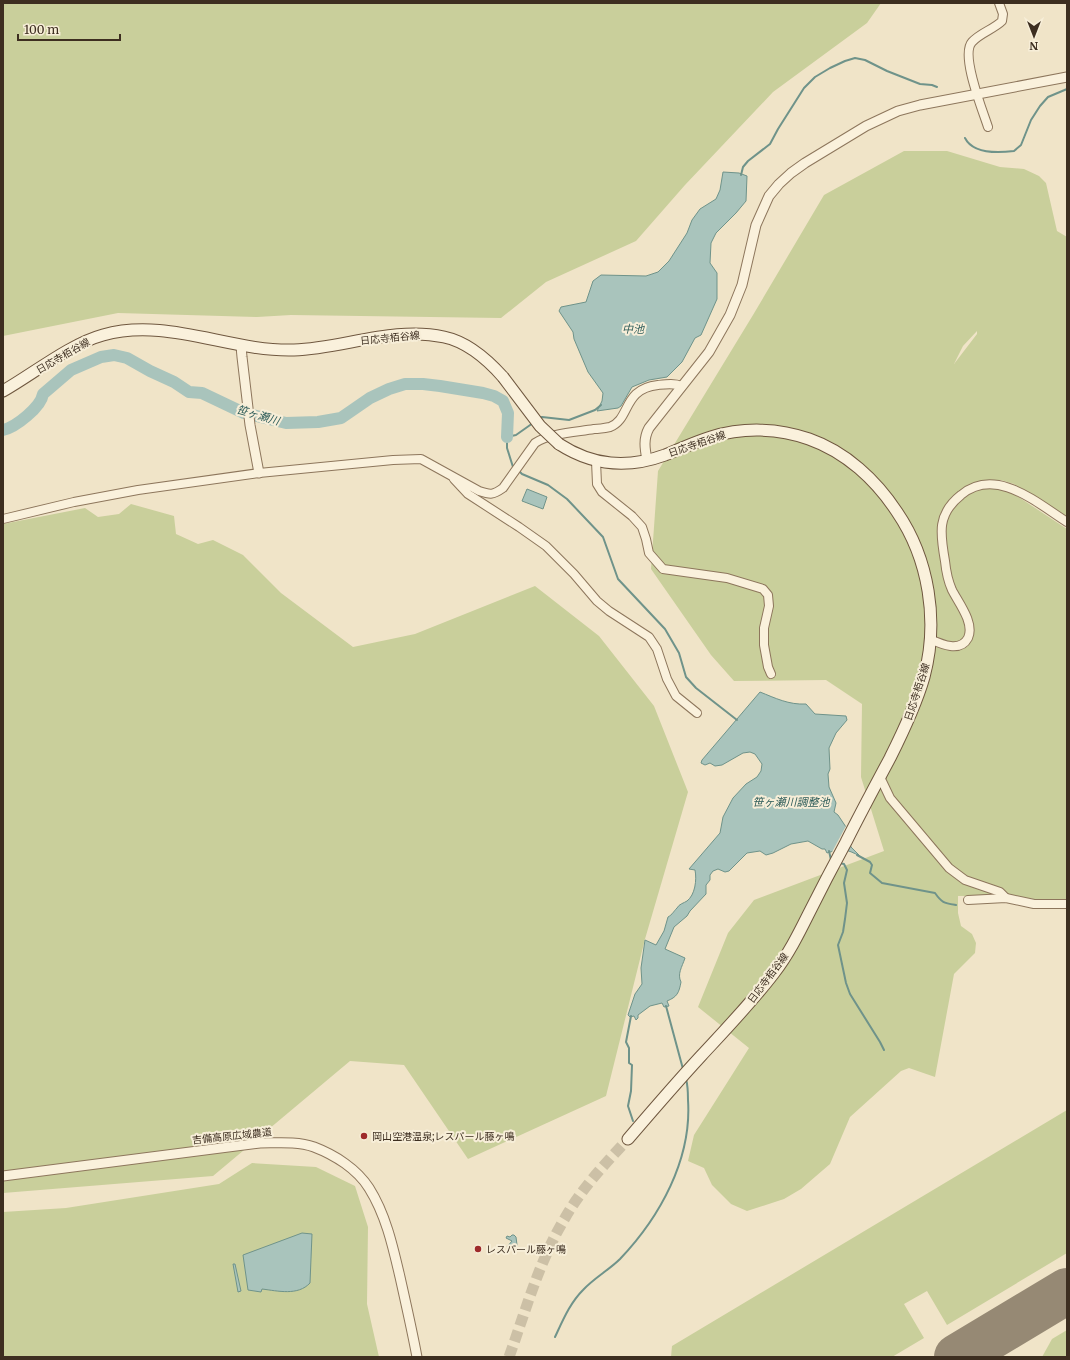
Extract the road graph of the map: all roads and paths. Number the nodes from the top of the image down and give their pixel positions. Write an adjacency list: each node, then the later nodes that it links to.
1 (999, 3): 3 (street)
2 (1067, 77): 3 (street)
3 (977, 93): 4 (street); 6 (street)
4 (988, 127)
5 (242, 346): 7 (main road, 日応寺栢谷線); 9 (main road, 日応寺栢谷線, bridge); 10 (street)
6 (682, 386): 8 (street); 11 (street)
7 (3, 391)
8 (648, 460): 9 (main road, 日応寺栢谷線); 14 (main road, 日応寺栢谷線)
9 (596, 461): 15 (street)
10 (258, 473): 11 (street); 12 (street)
11 (448, 473): 16 (street)
12 (3, 519)
13 (1067, 522): 14 (street)
14 (930, 639): 17 (main road, 日応寺栢谷線)
15 (771, 674)
16 (697, 713)
17 (880, 776): 18 (street); 21 (main road, 日応寺栢谷線)
18 (1006, 898): 19 (street); 20 (street)
19 (968, 900)
20 (1067, 904)
21 (628, 1139)
22 (3, 1176): 23 (street, 吉備高原広域農道)
23 (417, 1357)

